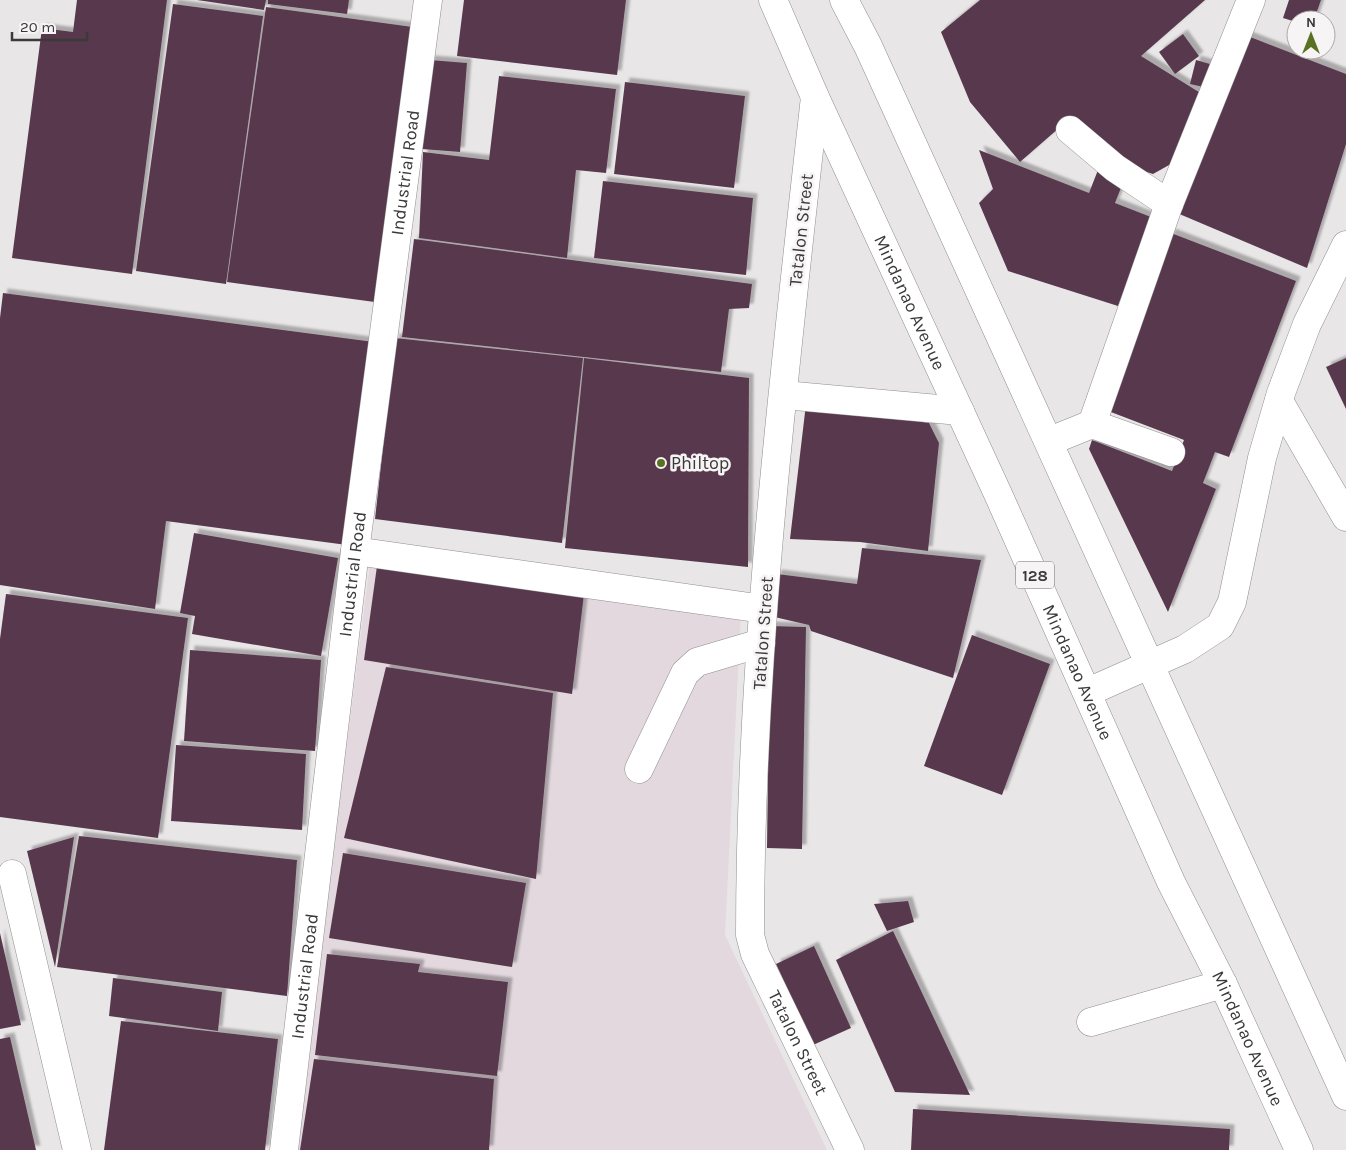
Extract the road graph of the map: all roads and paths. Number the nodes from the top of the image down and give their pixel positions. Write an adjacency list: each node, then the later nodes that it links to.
1 (428, 0): 18 (main road, Industrial Road)
2 (773, 0): 5 (main road, Mindanao Avenue / 128)
3 (844, 0): 15 (main road)
4 (1251, 0): 7 (main road)
5 (815, 97): 11 (main road, Tatalon Street); 13 (main road, Mindanao Avenue / 128)
6 (1070, 130): 7 (main road)
7 (1169, 204): 14 (main road)
8 (1346, 245): 10 (main road)
9 (1346, 284): 10 (main road)
10 (1320, 299): 12 (main road)
11 (784, 395): 13 (main road); 19 (main road, Tatalon Street)
12 (1279, 401): 17 (main road); 21 (main road)
13 (960, 411): 22 (main road, Mindanao Avenue / 128)
14 (1092, 424): 15 (main road); 16 (main road)
15 (1050, 441): 21 (main road)
16 (1171, 452)
17 (1346, 517)
18 (355, 551): 19 (main road); 29 (main road, Industrial Road)
19 (763, 609): 20 (main road, Tatalon Street)
20 (761, 642): 23 (main road); 30 (main road, Tatalon Street)
21 (1149, 664): 22 (main road); 27 (main road)
22 (1088, 692): 25 (main road, Mindanao Avenue / 128)
23 (639, 769)
24 (12, 874): 28 (main road)
25 (1222, 984): 26 (main road); 31 (main road, Mindanao Avenue / 128)
26 (1091, 1022)
27 (1346, 1096)
28 (77, 1150)
29 (284, 1150)
30 (850, 1150)
31 (1299, 1150)

